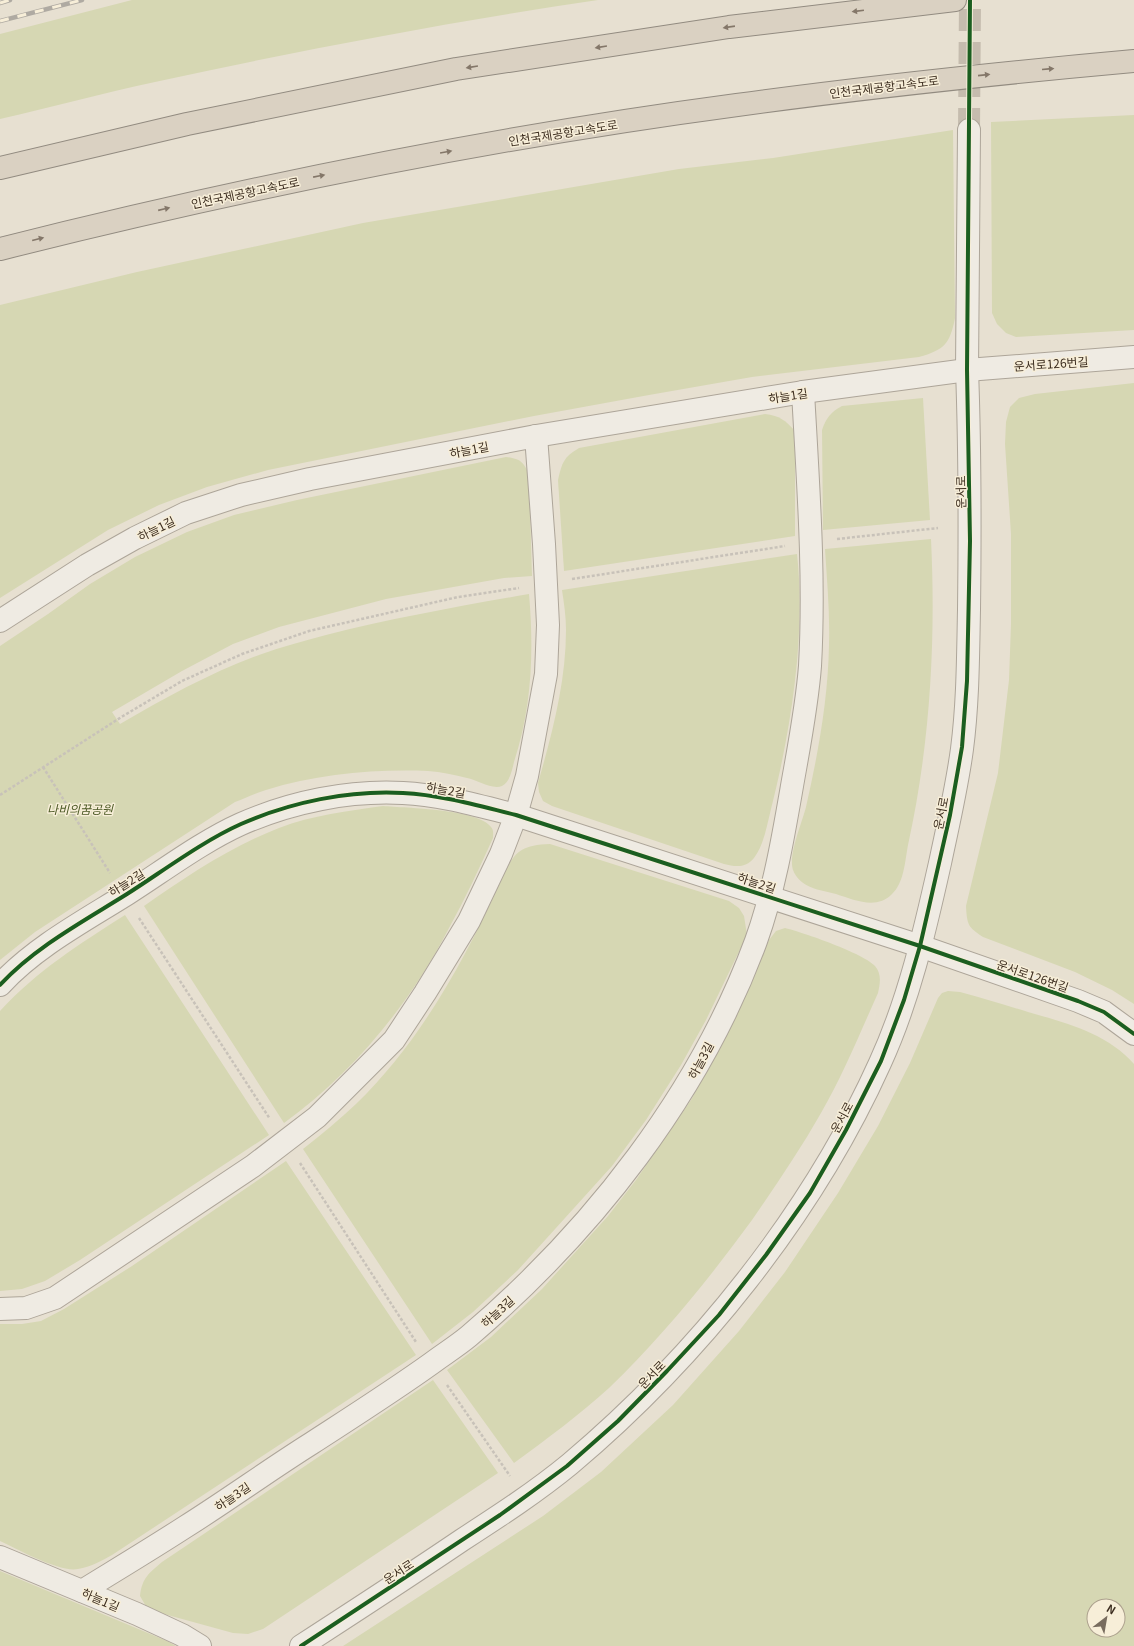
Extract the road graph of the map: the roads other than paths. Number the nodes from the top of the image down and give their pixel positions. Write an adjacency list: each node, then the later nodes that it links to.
1 (955, 0): 4 (highway, one-way to 4)
2 (1134, 61): 5 (highway, 인천국제공항고속도로, one-way to 2)
3 (969, 130): 7 (street, 운서로)
4 (0, 168)
5 (0, 249)
6 (1134, 357): 7 (street, 운서로126번길)
7 (967, 370): 8 (street, 하늘1길); 13 (street, 운서로)
8 (803, 392): 9 (street, 하늘1길); 12 (street, 하늘3길)
9 (536, 436): 10 (street, 하늘1길); 11 (street)
10 (0, 621)
11 (516, 815): 12 (street, 하늘2길); 14 (street, 하늘2길); 16 (street)
12 (769, 897): 13 (street, 하늘2길); 18 (street, 하늘3길)
13 (920, 946): 15 (street, 운서로126번길); 20 (street, 운서로)
14 (0, 985)
15 (1134, 1034)
16 (0, 1309)
17 (0, 1557): 18 (street, 하늘1길)
18 (82, 1591): 19 (street, 하늘1길)
19 (200, 1646)
20 (301, 1646)

